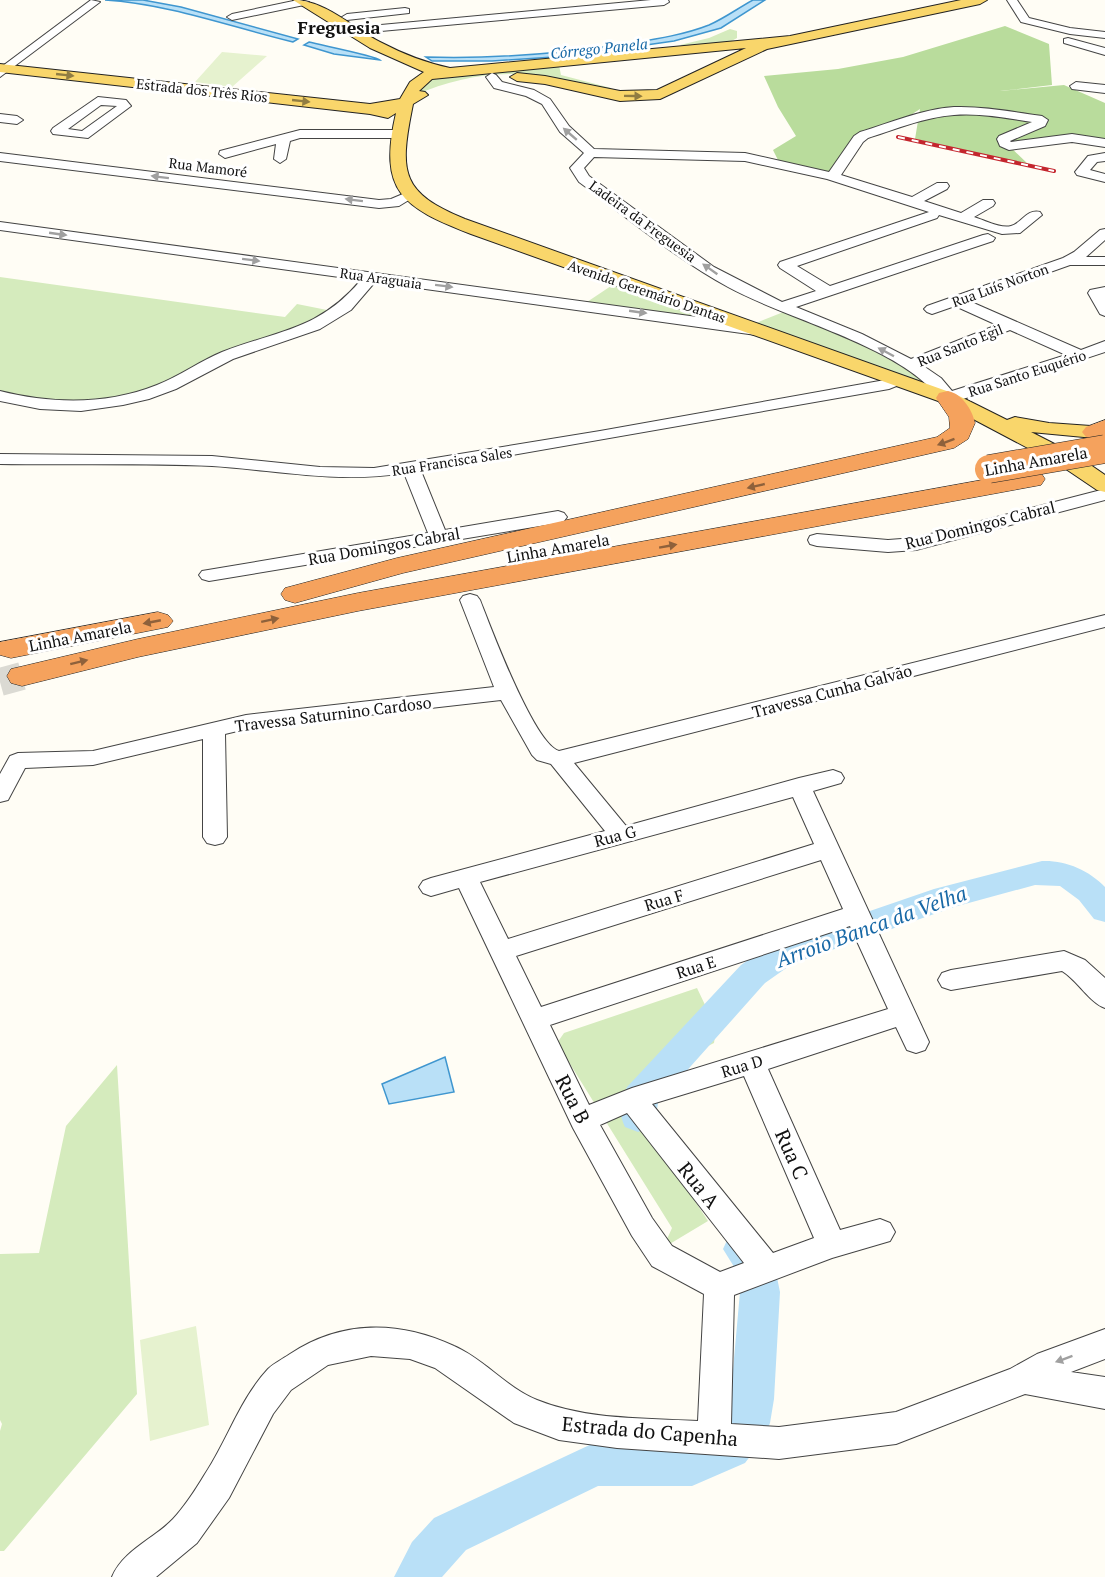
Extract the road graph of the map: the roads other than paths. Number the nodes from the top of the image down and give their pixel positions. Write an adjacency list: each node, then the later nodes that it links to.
1 (980, 0): 14 (main road)
2 (1012, 0): 10 (street)
3 (302, 1): 8 (street); 15 (main road)
4 (95, 2): 19 (street)
5 (335, 4): 9 (main road)
6 (665, 4): 11 (street)
7 (412, 10): 9 (street)
8 (232, 16)
9 (347, 16): 11 (main road)
10 (1025, 20): 13 (street); 17 (street)
11 (370, 29): 15 (main road)
12 (750, 31): 14 (main road)
13 (1105, 35)
14 (795, 38): 16 (main road); 18 (main road)
15 (393, 51): 20 (main road)
16 (688, 51): 18 (main road); 20 (main road)
17 (1105, 52)
18 (722, 64): 21 (main road, one-way to 18)
19 (2, 70): 22 (main road, Estrada dos Três Rios, one-way to 22)
20 (447, 72): 26 (main road)
21 (492, 77): 26 (main road); 34 (street, one-way to 21)
22 (136, 83): 25 (street); 27 (main road, Estrada dos Três Rios, one-way to 27)
23 (1076, 86): 24 (street)
24 (1105, 88)
25 (112, 102): 25 (street)
26 (406, 102): 27 (main road); 30 (main road)
27 (370, 109): 30 (main road, Estrada dos Três Rios)
28 (0, 118): 29 (street)
29 (17, 120)
30 (401, 127): 31 (street); 41 (main road)
31 (284, 137): 33 (street); 37 (street)
32 (1105, 143): 38 (street)
33 (225, 153)
34 (591, 153): 38 (street); 56 (street, Ladeira da Freguesia, one-way to 34)
35 (0, 157): 41 (street, Rua Mamoré, one-way to 35)
36 (1105, 157): 39 (street)
37 (280, 159)
38 (830, 176): 42 (street)
39 (1105, 178)
40 (942, 186): 42 (street)
41 (410, 195): 59 (main road, Avenida Geremário Dantas)
42 (913, 202): 46 (street)
43 (988, 203): 46 (street)
44 (932, 215): 54 (street)
45 (1035, 215): 46 (street)
46 (962, 218)
47 (0, 226): 52 (street, Rua Araguaia, one-way to 52)
48 (1105, 233): 50 (street, Rua Luís Norton)
49 (988, 238): 54 (street)
50 (1068, 261): 51 (street, Rua Luís Norton); 55 (street, Rua Luís Norton)
51 (1105, 261)
52 (372, 277): 59 (street, Rua Araguaia, one-way to 59); 64 (street)
53 (1105, 291): 58 (street)
54 (829, 292): 56 (street)
55 (956, 301): 57 (street, Rua Luís Norton); 60 (street)
56 (782, 306): 63 (street, Ladeira da Freguesia, one-way to 56)
57 (932, 309)
58 (1105, 311)
59 (708, 317): 63 (main road, Avenida Geremário Dantas)
60 (1010, 325): 62 (street); 63 (street, Rua Santo Egil)
61 (1105, 346): 62 (street, Rua Santo Euquério)
62 (1081, 356): 65 (street, Rua Santo Euquério)
63 (904, 373): 65 (main road, Avenida Geremário Dantas); 71 (street, Rua Francisca Sales)
64 (0, 396)
65 (948, 398): 66 (main road, Avenida Geremário Dantas); 78 (highway, one-way to 78)
66 (978, 414): 67 (main road, Avenida Geremário Dantas); 69 (main road, Avenida Geremário Dantas)
67 (1103, 435): 69 (main road); 78 (highway, Linha Amarela, bridge)
68 (0, 459): 71 (street, Rua Francisca Sales)
69 (1068, 460): 72 (main road, Avenida Geremário Dantas)
70 (1105, 465): 82 (highway, Linha Amarela, one-way to 70)
71 (411, 469): 75 (street)
72 (1105, 485)
73 (1105, 494): 76 (street, Rua Domingos Cabral)
74 (558, 517): 75 (street, Rua Domingos Cabral)
75 (438, 536): 77 (street, Rua Domingos Cabral)
76 (817, 540)
77 (209, 575)
78 (271, 600): 81 (highway, Linha Amarela, one-way to 81)
79 (470, 600): 83 (street)
80 (1105, 621): 85 (street, Travessa Cunha Galvão)
81 (11, 649)
82 (22, 676)
83 (507, 692): 84 (street, Travessa Saturnino Cardoso); 85 (street)
84 (214, 731): 88 (street, Travessa Saturnino Cardoso); 90 (street)
85 (559, 759): 89 (street)
86 (833, 778): 87 (street, Rua G)
87 (799, 786): 89 (street, Rua G); 91 (street)
88 (0, 794)
89 (620, 834): 92 (street, Rua G)
90 (215, 837)
91 (827, 849): 94 (street); 95 (street, Rua F)
92 (466, 878): 93 (street, Rua G); 95 (street, Rua B)
93 (431, 887)
94 (858, 914): 98 (street); 99 (street, Rua E)
95 (502, 951): 99 (street, Rua B)
96 (951, 980): 97 (street)
97 (1105, 998)
98 (903, 1014): 100 (street); 101 (street, Rua D)
99 (534, 1020): 103 (street, Rua B)
100 (916, 1042)
101 (752, 1064): 102 (street, Rua D); 105 (street, Rua C)
102 (632, 1099): 103 (street, Rua D); 106 (street, Rua A)
103 (583, 1120): 106 (street, Rua B)
104 (880, 1232): 105 (street)
105 (832, 1245): 106 (street)
106 (746, 1277): 110 (street)
107 (1105, 1344): 108 (street, Estrada do Capenha, one-way to 108)
108 (1025, 1379): 109 (street); 110 (street, Estrada do Capenha)
109 (1105, 1393)
110 (716, 1437): 111 (street, Estrada do Capenha)
111 (129, 1577)

